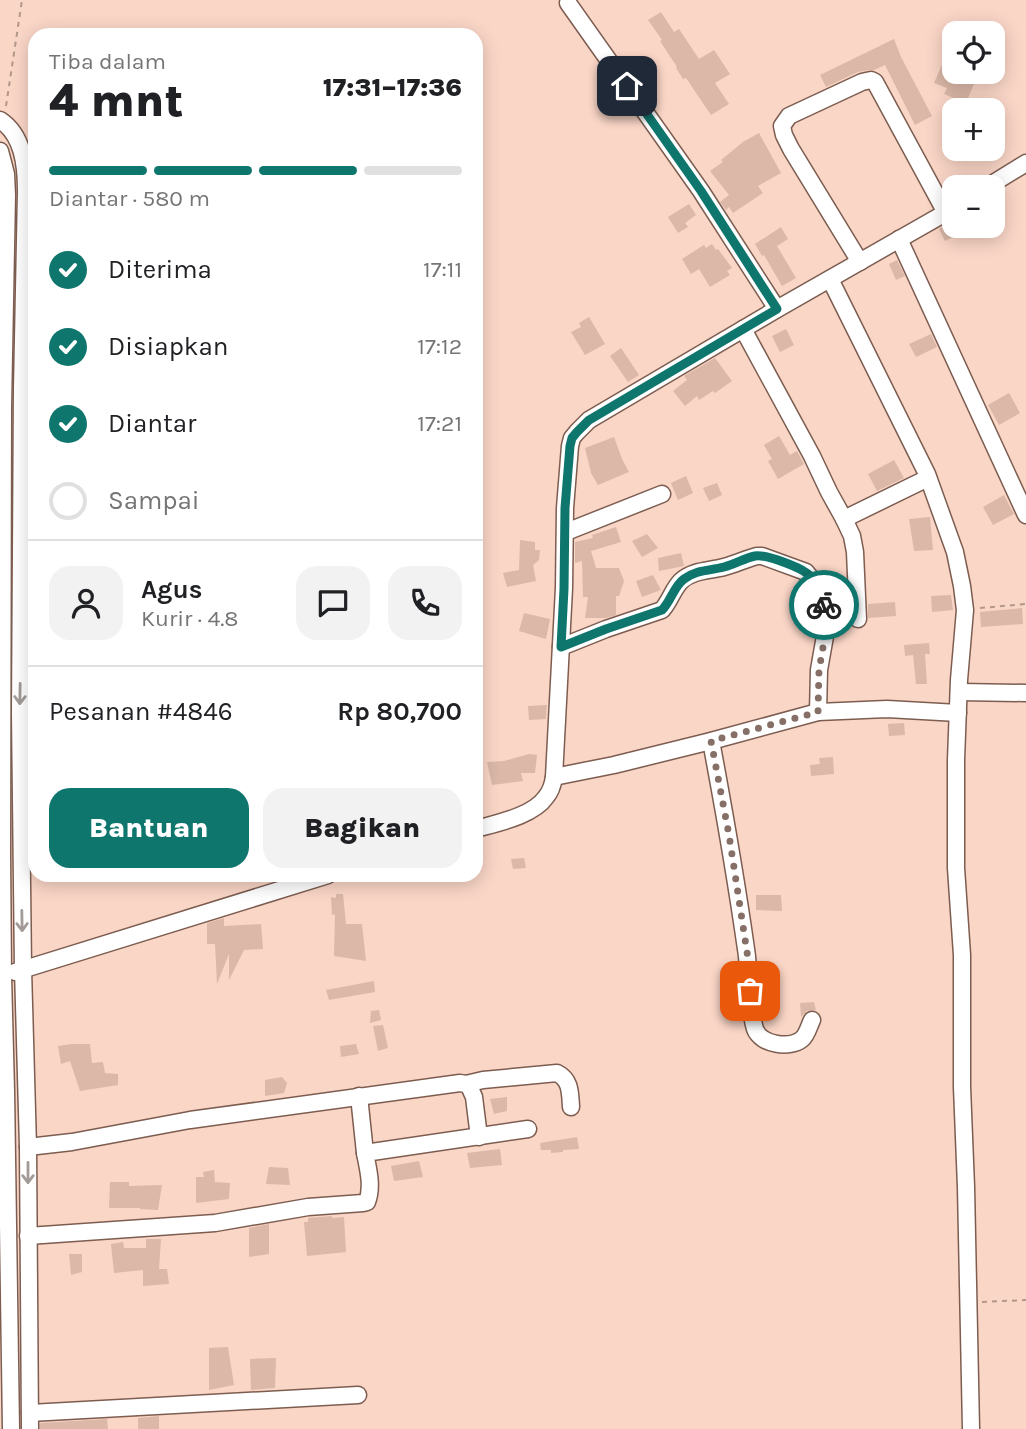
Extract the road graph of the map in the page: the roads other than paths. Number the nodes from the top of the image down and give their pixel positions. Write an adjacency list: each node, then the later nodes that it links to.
1 (568, 3): 11 (street)
2 (2, 120): 18 (street)
3 (0, 151): 31 (street)
4 (1026, 163): 5 (street)
5 (1005, 176)
6 (942, 197): 9 (street)
7 (942, 215): 8 (street)
8 (899, 239): 9 (street); 15 (street)
9 (860, 262): 10 (street)
10 (830, 279): 11 (street); 13 (street)
11 (777, 309): 12 (street)
12 (743, 329): 16 (street); 17 (street)
13 (928, 478): 16 (street); 22 (street)
14 (662, 494): 17 (street)
15 (1026, 515)
16 (845, 519): 19 (street)
17 (566, 532): 20 (street)
18 (28, 616): 21 (street)
19 (858, 619)
20 (561, 647): 24 (street); 27 (street)
21 (28, 664): 30 (street, one-way to 30)
22 (959, 692): 23 (street); 25 (street)
23 (1026, 693)
24 (818, 712): 25 (street); 26 (street)
25 (958, 713): 45 (street)
26 (711, 741): 27 (street); 32 (street)
27 (555, 776): 28 (street)
28 (483, 827)
29 (305, 882): 30 (street)
30 (23, 969): 31 (street); 39 (street)
31 (3, 976): 34 (street)
32 (811, 1020)
33 (466, 1084): 35 (street); 36 (street); 38 (street)
34 (3, 1092): 44 (street)
35 (359, 1096): 39 (street); 40 (street)
36 (570, 1107)
37 (528, 1129): 38 (street)
38 (479, 1137): 40 (street)
39 (28, 1147): 41 (street, one-way to 41)
40 (365, 1153): 41 (street)
41 (28, 1236): 43 (street)
42 (358, 1395): 43 (street)
43 (30, 1421)
44 (11, 1429)
45 (971, 1429)

